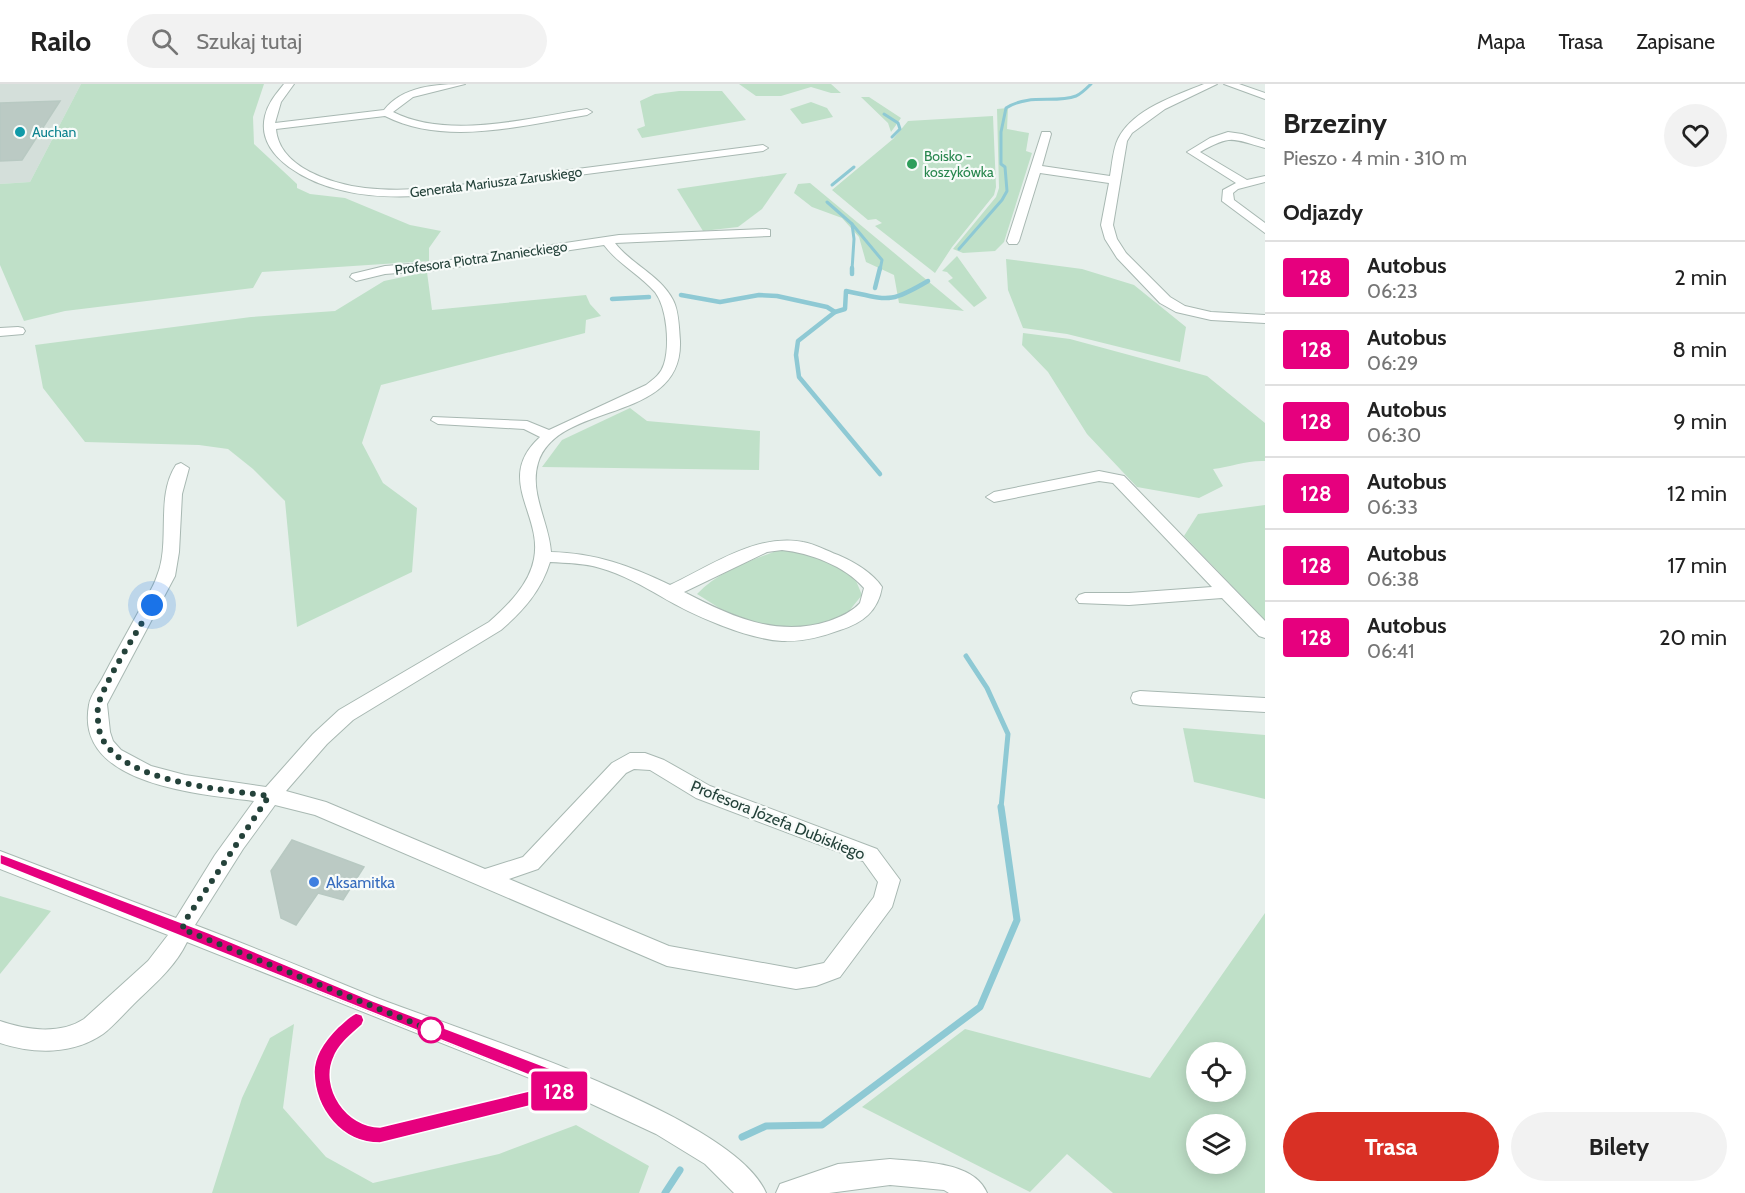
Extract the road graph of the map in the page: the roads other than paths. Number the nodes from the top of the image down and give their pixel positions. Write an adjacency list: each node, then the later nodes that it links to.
1 (289, 84): 8 (street)
2 (460, 84): 7 (street)
3 (1211, 84): 14 (street)
4 (1228, 84): 5 (street)
5 (1265, 96)
6 (587, 112): 7 (street)
7 (387, 113): 8 (street)
8 (269, 127): 11 (street, Generała Mariusza Zaruskiego)
9 (1046, 134): 12 (street)
10 (1265, 145): 15 (street)
11 (763, 148)
12 (1036, 169): 14 (street); 19 (street)
13 (1265, 179): 15 (street)
14 (1114, 180): 21 (street)
15 (1245, 184): 16 (street)
16 (1265, 230)
17 (766, 233): 18 (street, Profesora Piotra Znanieckiego)
18 (607, 241): 20 (street, Profesora Piotra Znanieckiego); 25 (street)
19 (1013, 241)
20 (356, 277)
21 (1265, 319)
22 (18, 331): 23 (street)
23 (0, 332)
24 (438, 420): 25 (street)
25 (550, 436): 28 (street)
26 (181, 468): 35 (street, Profesora Józefa Dubiskiego)
27 (994, 497): 29 (street)
28 (544, 557): 30 (street); 35 (street)
29 (1226, 592): 31 (street); 32 (street)
30 (668, 593): 30 (street)
31 (1085, 599)
32 (1265, 632)
33 (1140, 698): 34 (street)
34 (1265, 705)
35 (269, 796): 37 (street, Profesora Józefa Dubiskiego); 38 (street)
36 (0, 860): 38 (street)
37 (486, 878): 37 (street, Profesora Józefa Dubiskiego)
38 (182, 929): 39 (street); 40 (street)
39 (0, 1032)
40 (753, 1193)
41 (789, 1193): 42 (street)
42 (974, 1193)

